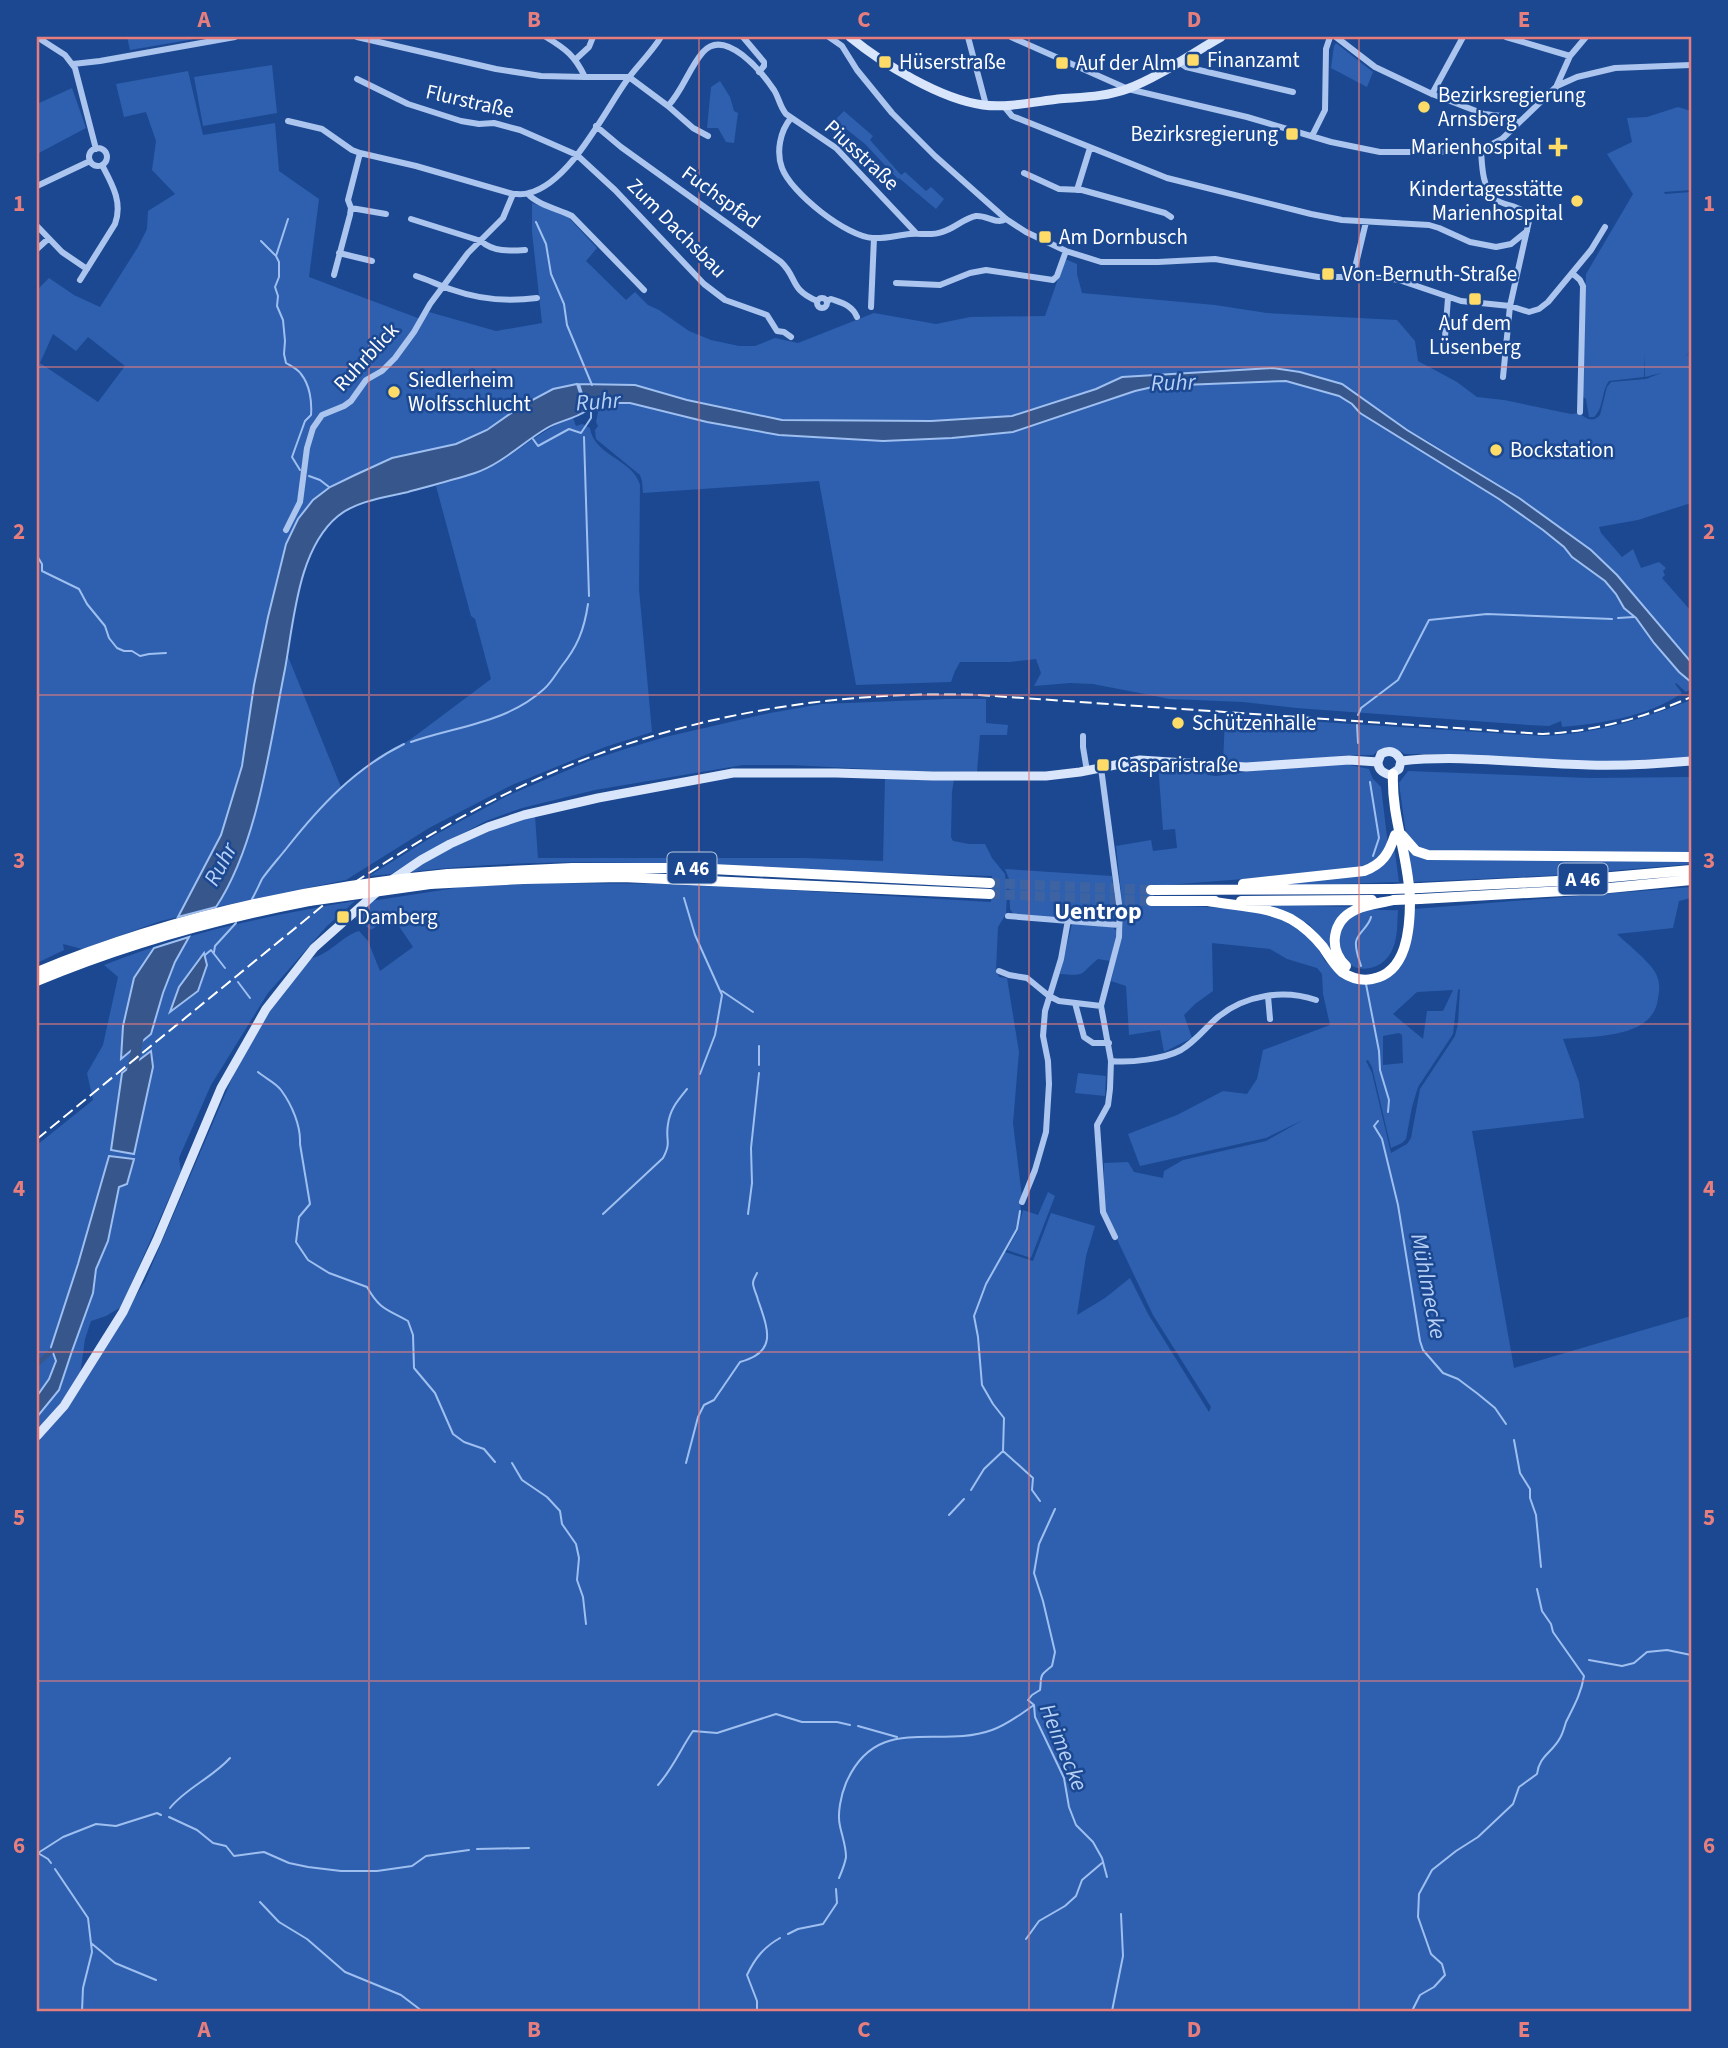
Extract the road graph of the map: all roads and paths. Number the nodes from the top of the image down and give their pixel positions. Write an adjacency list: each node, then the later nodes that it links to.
1 (37, 37): 22 (street)
2 (234, 37): 22 (street)
3 (357, 37): 25 (street)
4 (546, 37): 20 (street)
5 (593, 37): 20 (street)
6 (743, 37): 24 (street, Piusstraße)
7 (828, 37): 57 (street)
8 (850, 37): 32 (main road)
9 (968, 37): 32 (street)
10 (1010, 37): 29 (street)
11 (1221, 37): 21 (main road)
12 (1330, 37): 40 (street)
13 (1336, 37): 31 (street)
14 (1463, 37): 31 (street)
15 (1506, 37): 18 (street)
16 (1586, 37): 19 (street)
17 (660, 38): 26 (street)
18 (1514, 38): 19 (street)
19 (1570, 56): 28 (street)
20 (576, 60): 25 (street)
21 (1178, 62): 29 (main road); 30 (street)
22 (72, 64): 42 (street)
23 (1691, 65): 28 (street)
24 (759, 72): 34 (street, Piusstraße); 35 (street, Piusstraße)
25 (585, 77): 26 (street)
26 (629, 78): 34 (street); 38 (street)
27 (357, 79): 45 (street, Flurstraße)
28 (1557, 86): 37 (street)
29 (1128, 89): 33 (main road); 40 (street)
30 (1293, 92)
31 (1432, 94): 37 (street)
32 (986, 105): 33 (main road)
33 (1003, 105): 41 (street)
34 (668, 106): 39 (street)
35 (791, 118): 62 (street, Piusstraße); 63 (street)
36 (288, 121): 44 (street)
37 (1518, 122): 43 (street)
38 (596, 126): 45 (street); 84 (street, Fuchspfad)
39 (708, 136)
40 (1312, 136): 43 (street)
41 (1090, 148): 50 (street); 58 (street)
42 (96, 149): 46 (street); 47 (street)
43 (1481, 150): 61 (street)
44 (360, 153): 51 (street); 53 (street)
45 (577, 155): 52 (street); 85 (street, Zum Dachsbau)
46 (90, 161): 47 (street); 49 (street)
47 (102, 165): 71 (street)
48 (1024, 173): 50 (street)
49 (37, 186)
50 (1077, 190): 55 (street)
51 (513, 194): 52 (street); 65 (street, Ruhrblick)
52 (528, 194): 79 (street)
53 (351, 208): 54 (street); 69 (street)
54 (386, 214)
55 (1171, 217)
56 (411, 219): 65 (street)
57 (1006, 219): 62 (street); 68 (street)
58 (1366, 222): 61 (street); 75 (street)
59 (37, 226): 64 (street)
60 (1605, 228): 72 (street)
61 (1527, 231): 82 (street)
62 (916, 233): 63 (street)
63 (874, 238): 83 (street)
64 (48, 239): 66 (street); 71 (street)
65 (481, 241): 67 (street); 78 (street, Ruhrblick)
66 (37, 249)
67 (525, 250)
68 (1066, 251): 75 (street); 77 (street)
69 (339, 253): 70 (street); 73 (street)
70 (372, 261)
71 (87, 269): 76 (street)
72 (1572, 273): 82 (street); 88 (street)
73 (334, 275)
74 (416, 276): 78 (street)
75 (1353, 276): 81 (street)
76 (80, 280)
77 (896, 283)
78 (443, 286): 80 (street); 89 (street, Ruhrblick)
79 (644, 290)
80 (537, 298)
81 (1448, 298): 82 (street); 86 (street)
82 (1510, 306): 87 (street)
83 (871, 307)
84 (857, 317)
85 (790, 337)
86 (1444, 350)
87 (1503, 377)
88 (1580, 412)
89 (286, 530)
90 (1083, 736): 95 (street)
91 (1401, 761): 92 (main road); 93 (main road); 96 (main road)
92 (1691, 761)
93 (1378, 762): 94 (main road); 96 (main road)
94 (1101, 768): 95 (main road); 107 (street)
95 (1087, 771): 121 (main road)
96 (1389, 774): 97 (highway)
97 (1397, 834): 98 (highway); 101 (highway); 103 (highway); 104 (highway)
98 (1691, 857)
99 (1691, 870): 102 (highway, A 46)
100 (1691, 880): 102 (highway, A 46)
101 (1182, 891): 103 (highway, A 46); 104 (highway, A 46)
102 (1420, 893): 103 (highway, A 46, bridge)
103 (1393, 895): 104 (highway, A 46)
104 (1208, 901)
105 (1008, 916): 106 (street)
106 (1068, 920): 107 (street); 111 (street)
107 (1119, 925): 115 (street)
108 (999, 971): 111 (street)
109 (37, 972): 110 (highway, A 46, bridge)
110 (37, 981)
111 (1049, 996): 114 (street); 119 (street)
112 (1268, 996): 113 (street); 116 (street); 118 (street)
113 (1316, 1000)
114 (1075, 1003): 115 (street); 117 (street)
115 (1101, 1006): 117 (street)
116 (1270, 1019)
117 (1109, 1043): 118 (street)
118 (1111, 1061): 120 (street)
119 (1022, 1202)
120 (1115, 1237)
121 (37, 1436)

